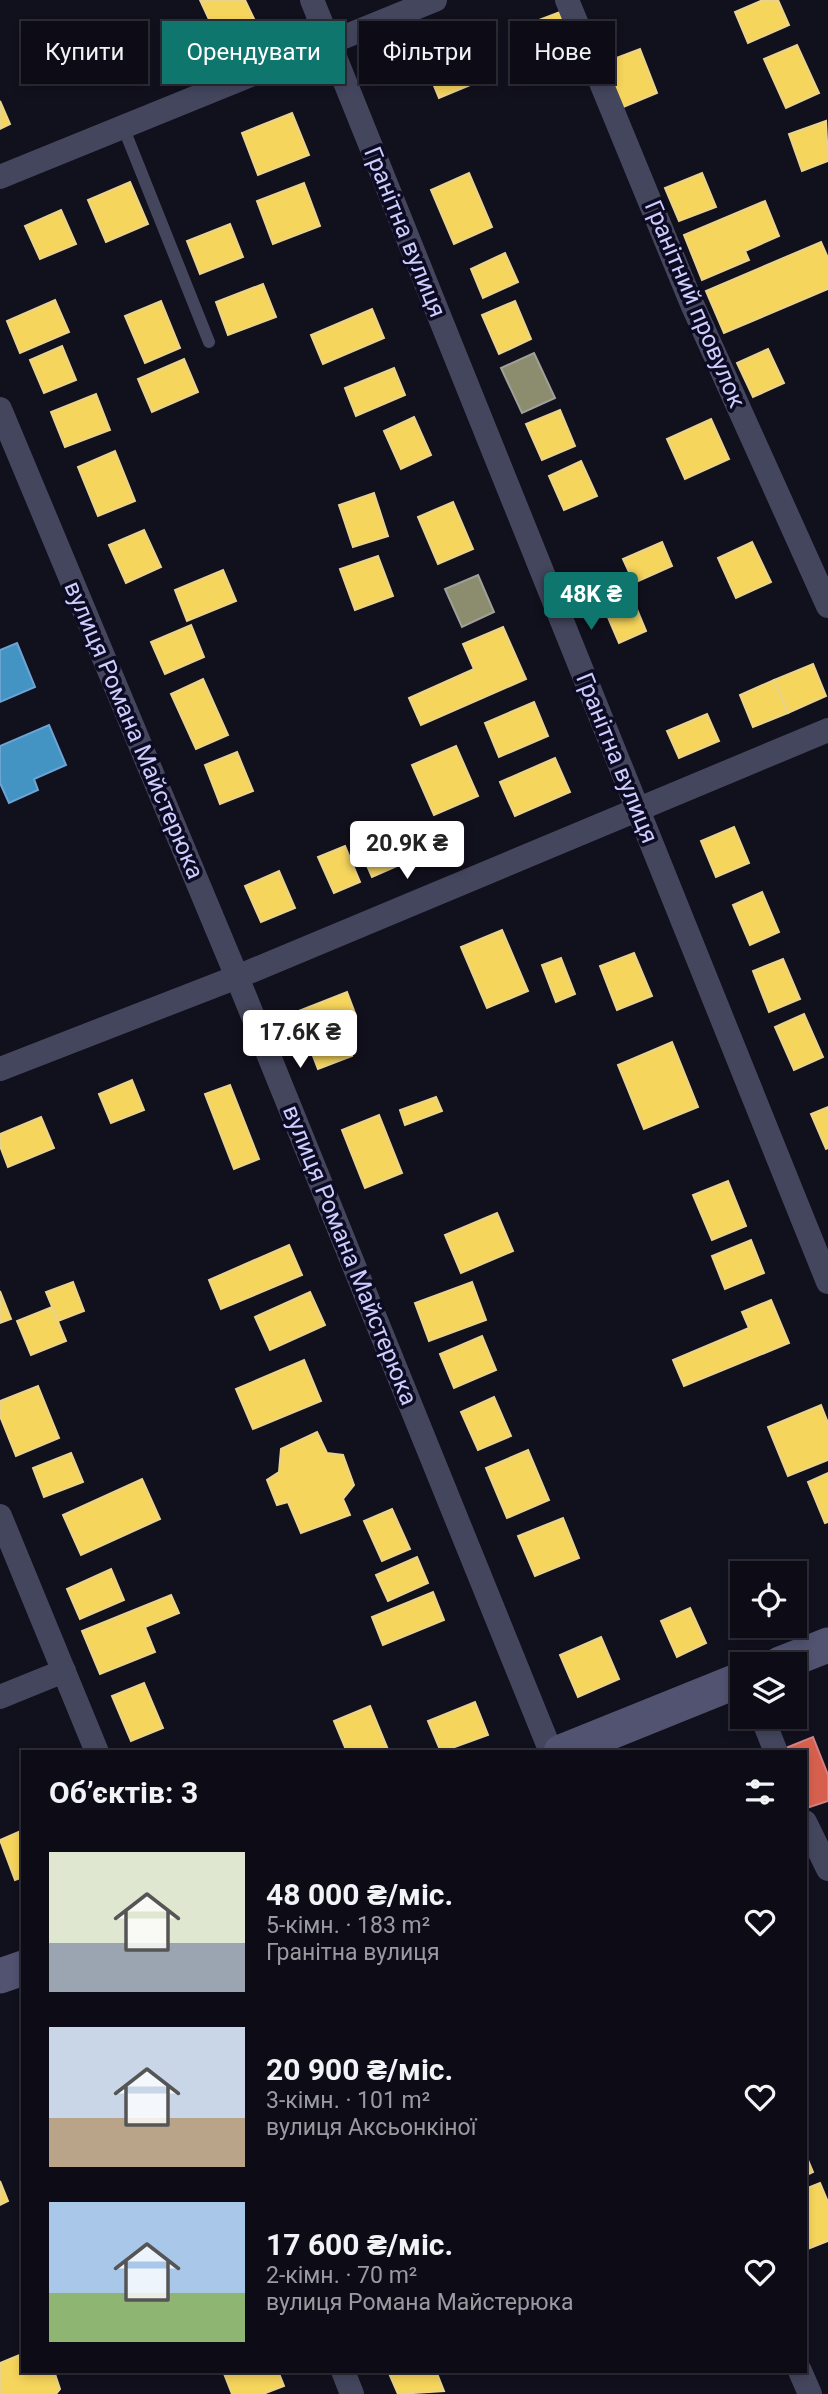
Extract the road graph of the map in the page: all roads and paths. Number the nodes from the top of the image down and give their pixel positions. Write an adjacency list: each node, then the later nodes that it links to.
1 (312, 0): 4 (street, Гранітна вулиця)
2 (435, 0): 5 (street)
3 (567, 0): 12 (street, Гранітний провулок)
4 (320, 21)
5 (345, 39)
6 (345, 82): 14 (street, Гранітна вулиця)
7 (234, 84): 8 (street)
8 (124, 129): 9 (street); 10 (lane)
9 (0, 177)
10 (209, 342)
11 (0, 409): 15 (street, вулиця Романа Майстерюка)
12 (828, 606)
13 (828, 730): 14 (street)
14 (638, 809): 15 (street); 17 (street, Гранітна вулиця)
15 (237, 977): 16 (street); 26 (street, вулиця Романа Майстерюка)
16 (0, 1069)
17 (828, 1282)
18 (0, 1517): 21 (street)
19 (828, 1646): 20 (main road)
20 (807, 1654)
21 (64, 1671): 23 (street); 25 (street)
22 (730, 1684): 27 (main road)
23 (0, 1698)
24 (766, 1729): 28 (street)
25 (96, 1750)
26 (550, 1750)
27 (566, 1750)
28 (775, 1750)
29 (807, 1826): 30 (street)
30 (828, 1869)
31 (21, 1969): 32 (main road)
32 (0, 1976)
33 (344, 2373): 35 (street)
34 (801, 2373): 36 (street)
35 (352, 2394)
36 (810, 2394)

